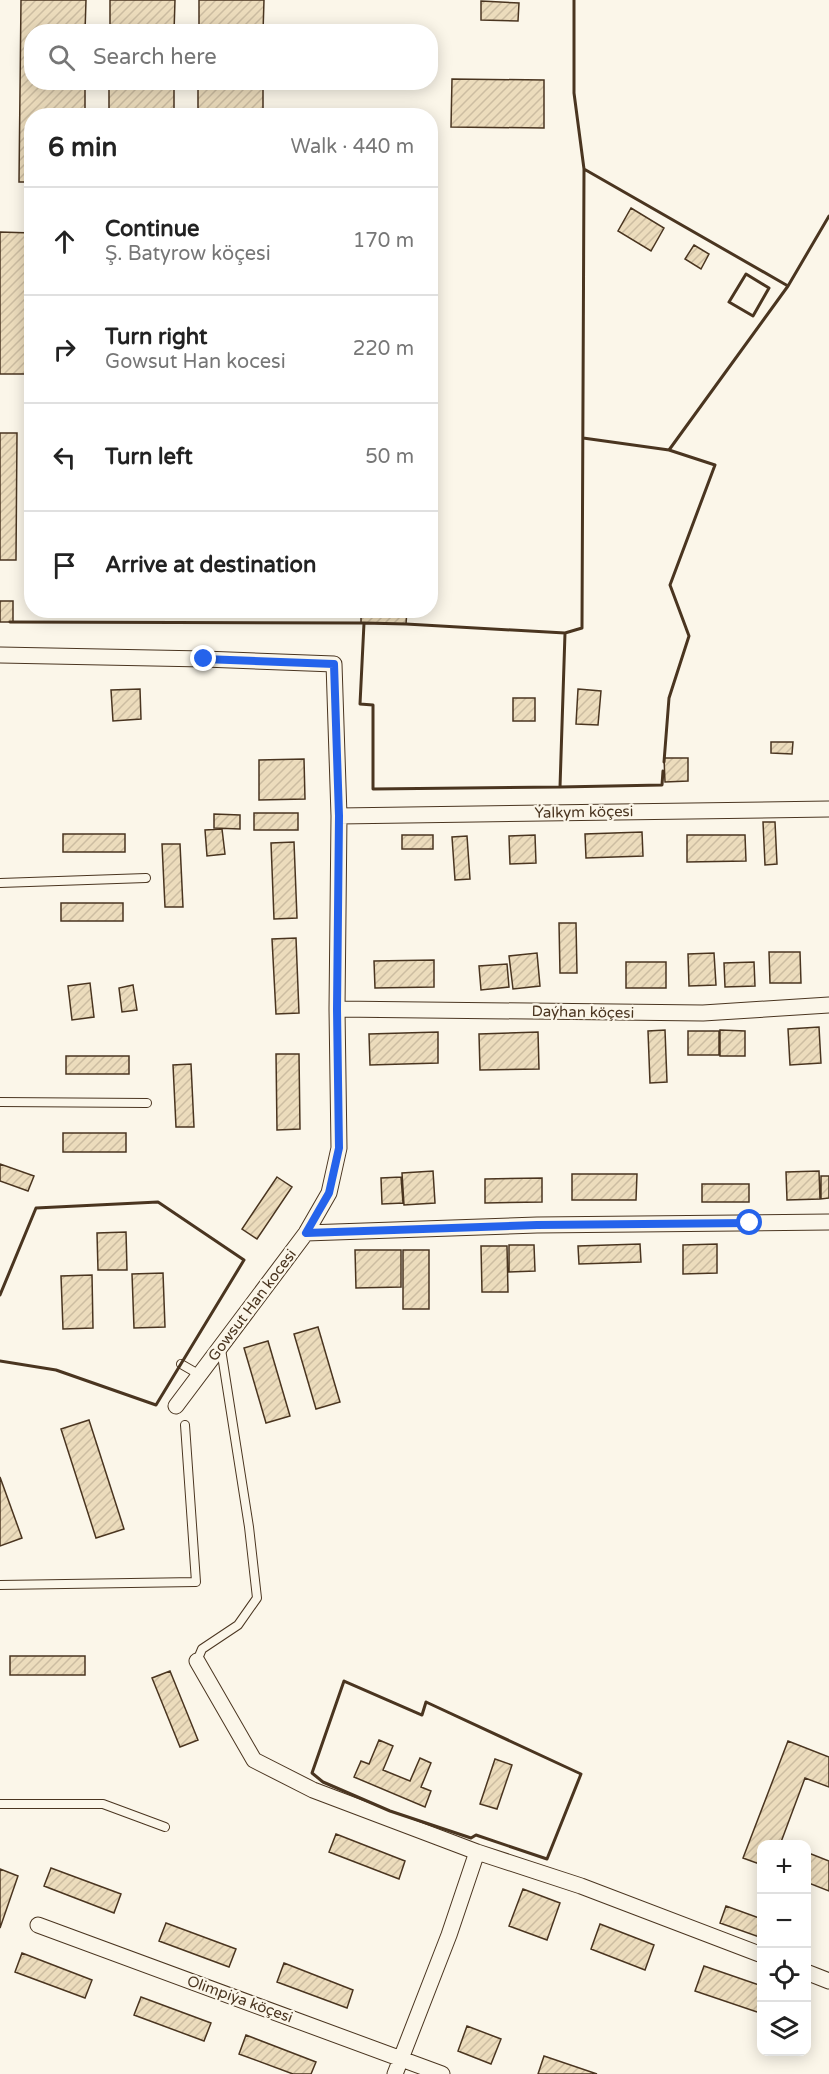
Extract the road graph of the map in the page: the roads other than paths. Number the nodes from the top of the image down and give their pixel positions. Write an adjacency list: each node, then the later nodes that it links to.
1 (0, 655): 3 (street, Gowsut Han kocesi)
2 (829, 809): 3 (street, Ýalkym köçesi)
3 (339, 816): 7 (street, Gowsut Han kocesi)
4 (146, 878): 5 (lane)
5 (0, 883)
6 (829, 1005): 7 (street, Daýhan köçesi)
7 (337, 1009): 11 (street, Gowsut Han kocesi)
8 (0, 1102): 9 (lane)
9 (147, 1103)
10 (829, 1222): 11 (street)
11 (306, 1233): 12 (street, Gowsut Han kocesi)
12 (220, 1348): 14 (street, Gowsut Han kocesi); 18 (lane)
13 (181, 1364): 14 (lane)
14 (200, 1375): 15 (street, Gowsut Han kocesi)
15 (176, 1406)
16 (185, 1425): 17 (lane)
17 (0, 1585)
18 (197, 1661): 21 (street)
19 (0, 1804): 20 (lane)
20 (165, 1827)
21 (477, 1852): 23 (street); 26 (street)
22 (38, 1924): 26 (street, Olimpiýa köçesi)
23 (757, 1953)
24 (811, 1974): 25 (street)
25 (829, 1981)
26 (402, 2058): 27 (street); 28 (street, Olimpiýa köçesi)
27 (394, 2074)
28 (442, 2074)

